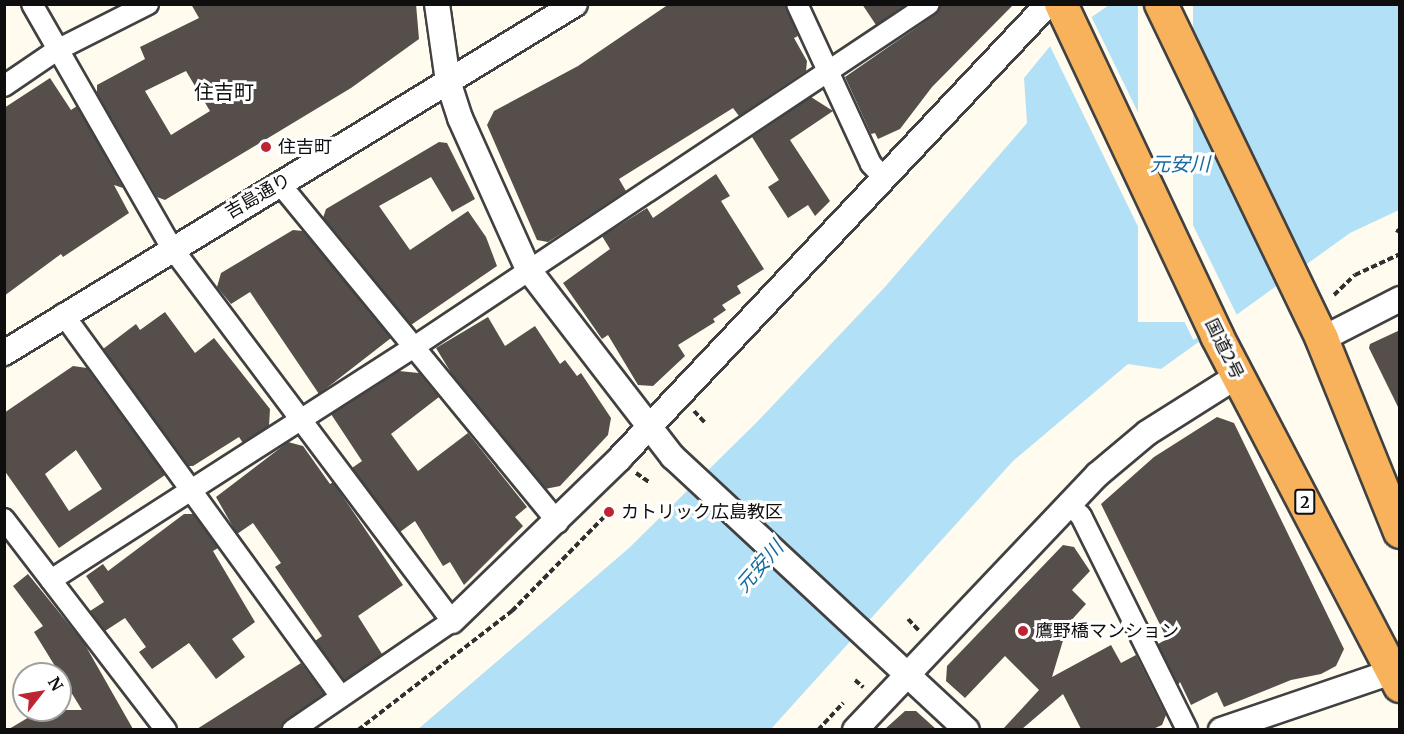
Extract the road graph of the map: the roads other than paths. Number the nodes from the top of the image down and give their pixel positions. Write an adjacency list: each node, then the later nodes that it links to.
1 (32, 4): 10 (street)
2 (148, 4): 10 (street)
3 (436, 4): 12 (street)
4 (574, 4): 12 (street, 吉島通り)
5 (797, 4): 11 (street)
6 (929, 4): 11 (street)
7 (1048, 4): 14 (street)
8 (1161, 4): 20 (highway)
9 (1065, 16): 23 (highway, 国道2号 / 2)
10 (57, 50): 13 (street); 16 (street)
11 (828, 71): 14 (street); 17 (street)
12 (448, 81): 15 (street, 吉島通り); 17 (street)
13 (4, 86)
14 (884, 177): 25 (street)
15 (280, 184): 16 (street, 吉島通り); 21 (street)
16 (172, 248): 19 (street, 吉島通り); 24 (street)
17 (528, 269): 21 (street); 25 (street)
18 (1400, 299): 20 (street)
19 (63, 314): 22 (street, 吉島通り); 26 (street)
20 (1322, 339): 30 (highway)
21 (411, 349): 24 (street); 29 (street)
22 (4, 353)
23 (1237, 376): 27 (street); 34 (highway, 国道2号 / 2)
24 (299, 420): 26 (street); 32 (street)
25 (648, 429): 29 (street); 33 (street)
26 (191, 490): 31 (street); 35 (street)
27 (1068, 503): 33 (street); 40 (street)
28 (4, 519): 31 (street)
29 (558, 522): 32 (street)
30 (1400, 532)
31 (51, 580): 36 (street)
32 (452, 621): 35 (street)
33 (906, 674): 38 (street); 39 (street)
34 (1397, 675): 41 (street)
35 (341, 697): 37 (street)
36 (166, 729)
37 (293, 729)
38 (855, 729)
39 (968, 729)
40 (1187, 729)
41 (1221, 729)

